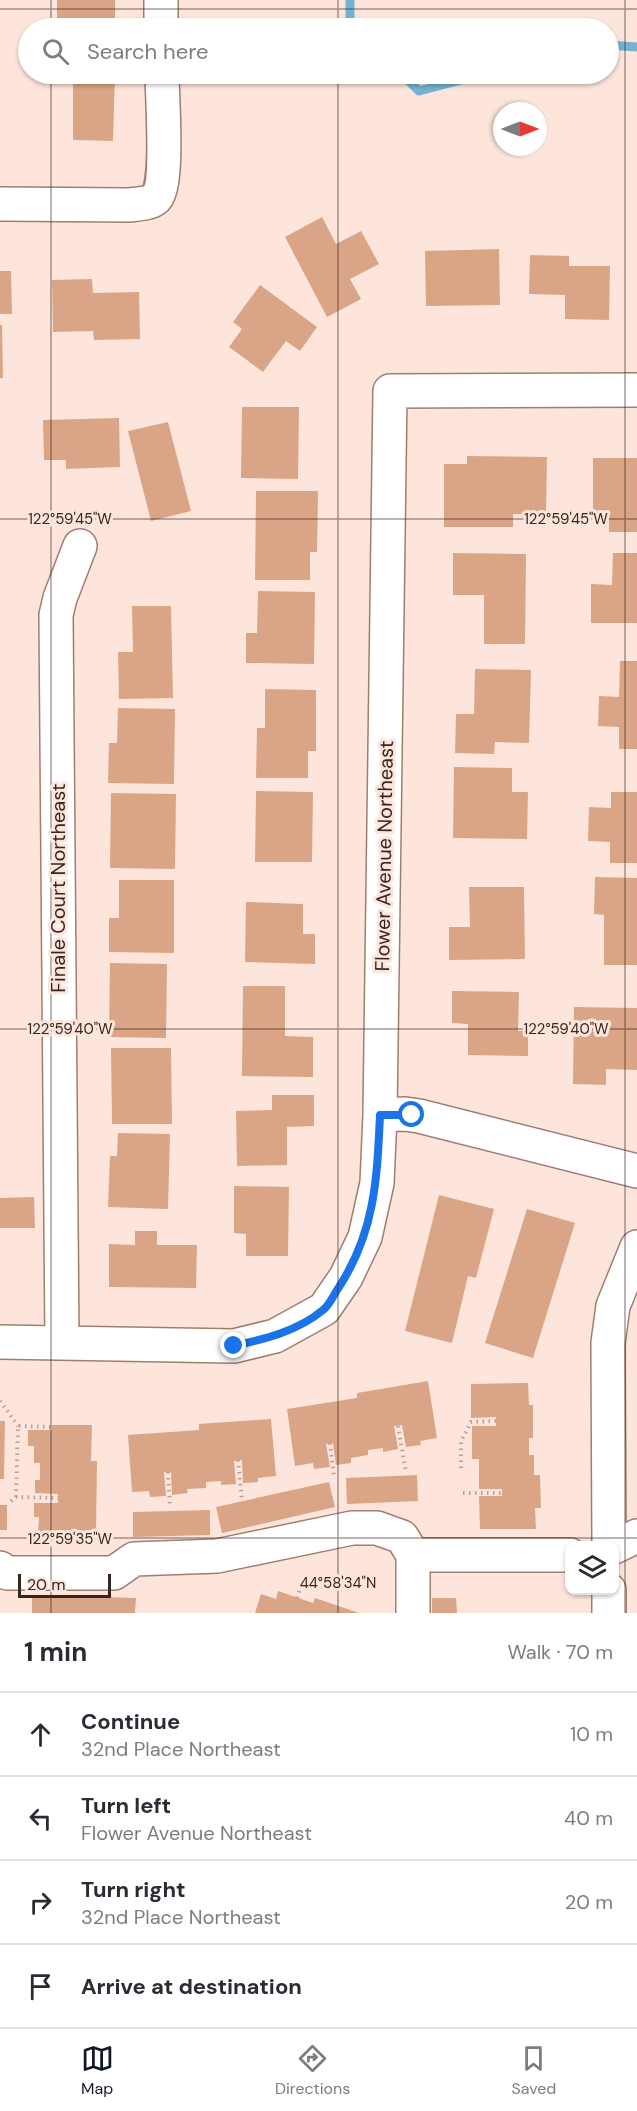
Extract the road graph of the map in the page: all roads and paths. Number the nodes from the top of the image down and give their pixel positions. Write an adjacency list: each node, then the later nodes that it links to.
1 (161, 0): 2 (street)
2 (161, 18)
3 (162, 84): 4 (street)
4 (0, 204)
5 (637, 390): 7 (street, Flower Avenue Northeast)
6 (80, 546): 11 (street, Finale Court Northeast)
7 (380, 1115): 8 (street); 11 (street, Flower Avenue Northeast)
8 (637, 1171)
9 (637, 1247): 31 (street)
10 (0, 1342): 11 (street)
11 (62, 1342)
12 (0, 1401): 14 (path)
13 (496, 1421): 19 (path)
14 (18, 1426): 15 (path); 25 (path)
15 (52, 1426)
16 (398, 1426): 21 (path)
17 (330, 1443): 22 (path)
18 (238, 1460): 27 (path)
19 (462, 1468)
20 (168, 1472): 29 (path)
21 (406, 1472)
22 (334, 1477)
23 (463, 1493): 24 (path)
24 (502, 1493)
25 (16, 1497): 26 (path); 28 (path)
26 (58, 1498)
27 (242, 1500)
28 (10, 1501)
29 (170, 1508)
30 (637, 1536): 32 (street)
31 (609, 1541)
32 (619, 1545)
33 (413, 1555): 34 (street); 35 (street); 39 (street)
34 (565, 1555)
35 (0, 1568)
36 (303, 1579): 38 (path)
37 (609, 1595): 40 (street)
38 (297, 1598)
39 (413, 1613)
40 (609, 1613)

